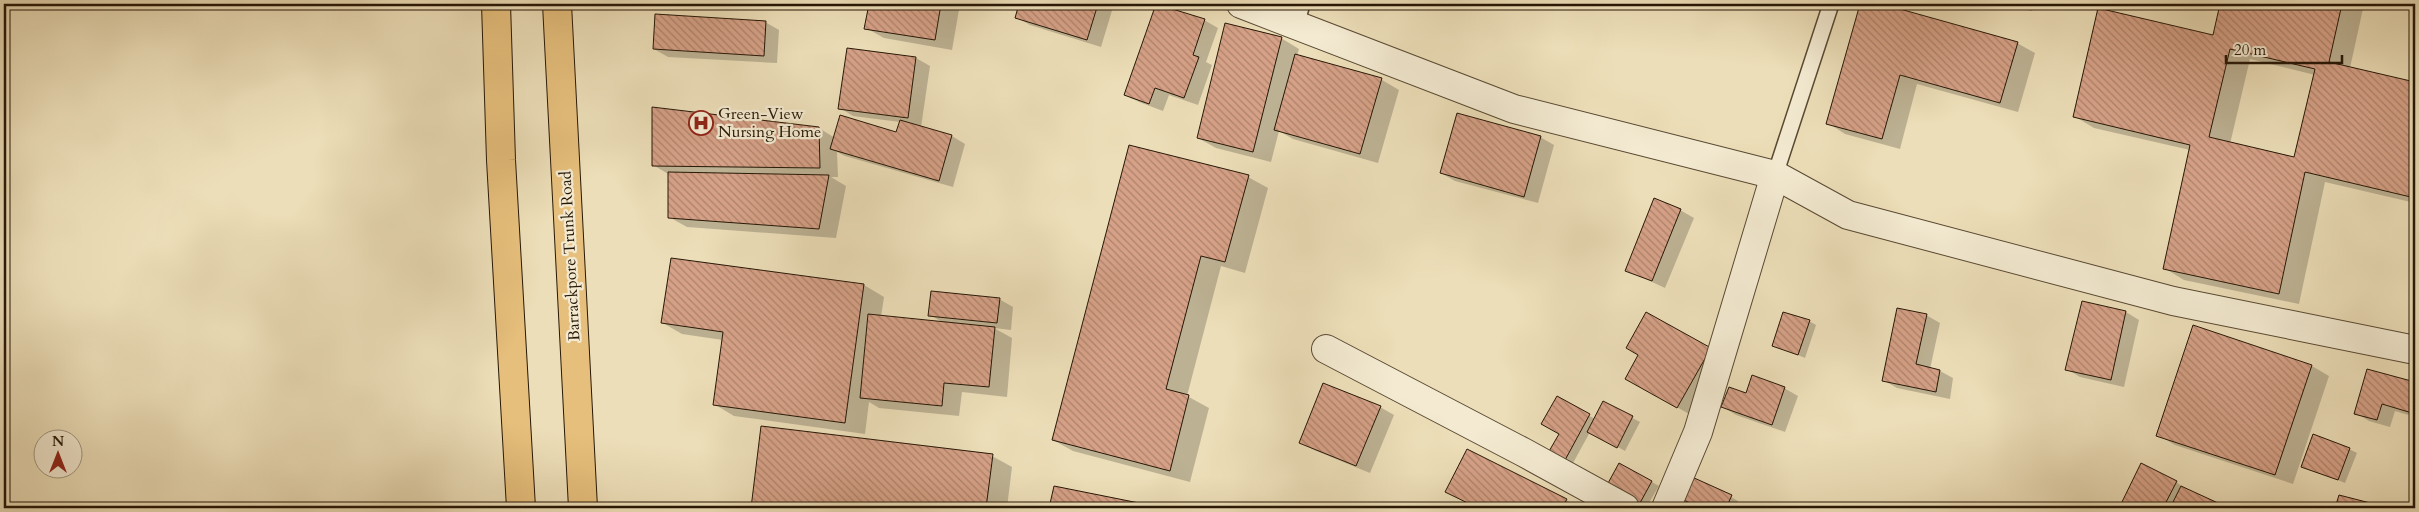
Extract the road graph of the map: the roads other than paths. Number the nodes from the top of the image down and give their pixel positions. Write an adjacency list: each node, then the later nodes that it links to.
1 (496, 4): 9 (main road)
2 (557, 4): 10 (main road, Barrackpore Trunk Road)
3 (1241, 4): 5 (street)
4 (1831, 4): 6 (lane)
5 (1299, 14): 6 (street)
6 (1775, 175): 8 (street); 12 (street)
7 (1326, 349): 11 (street)
8 (2415, 350)
9 (521, 508)
10 (583, 508)
11 (1624, 508)
12 (1666, 508)

